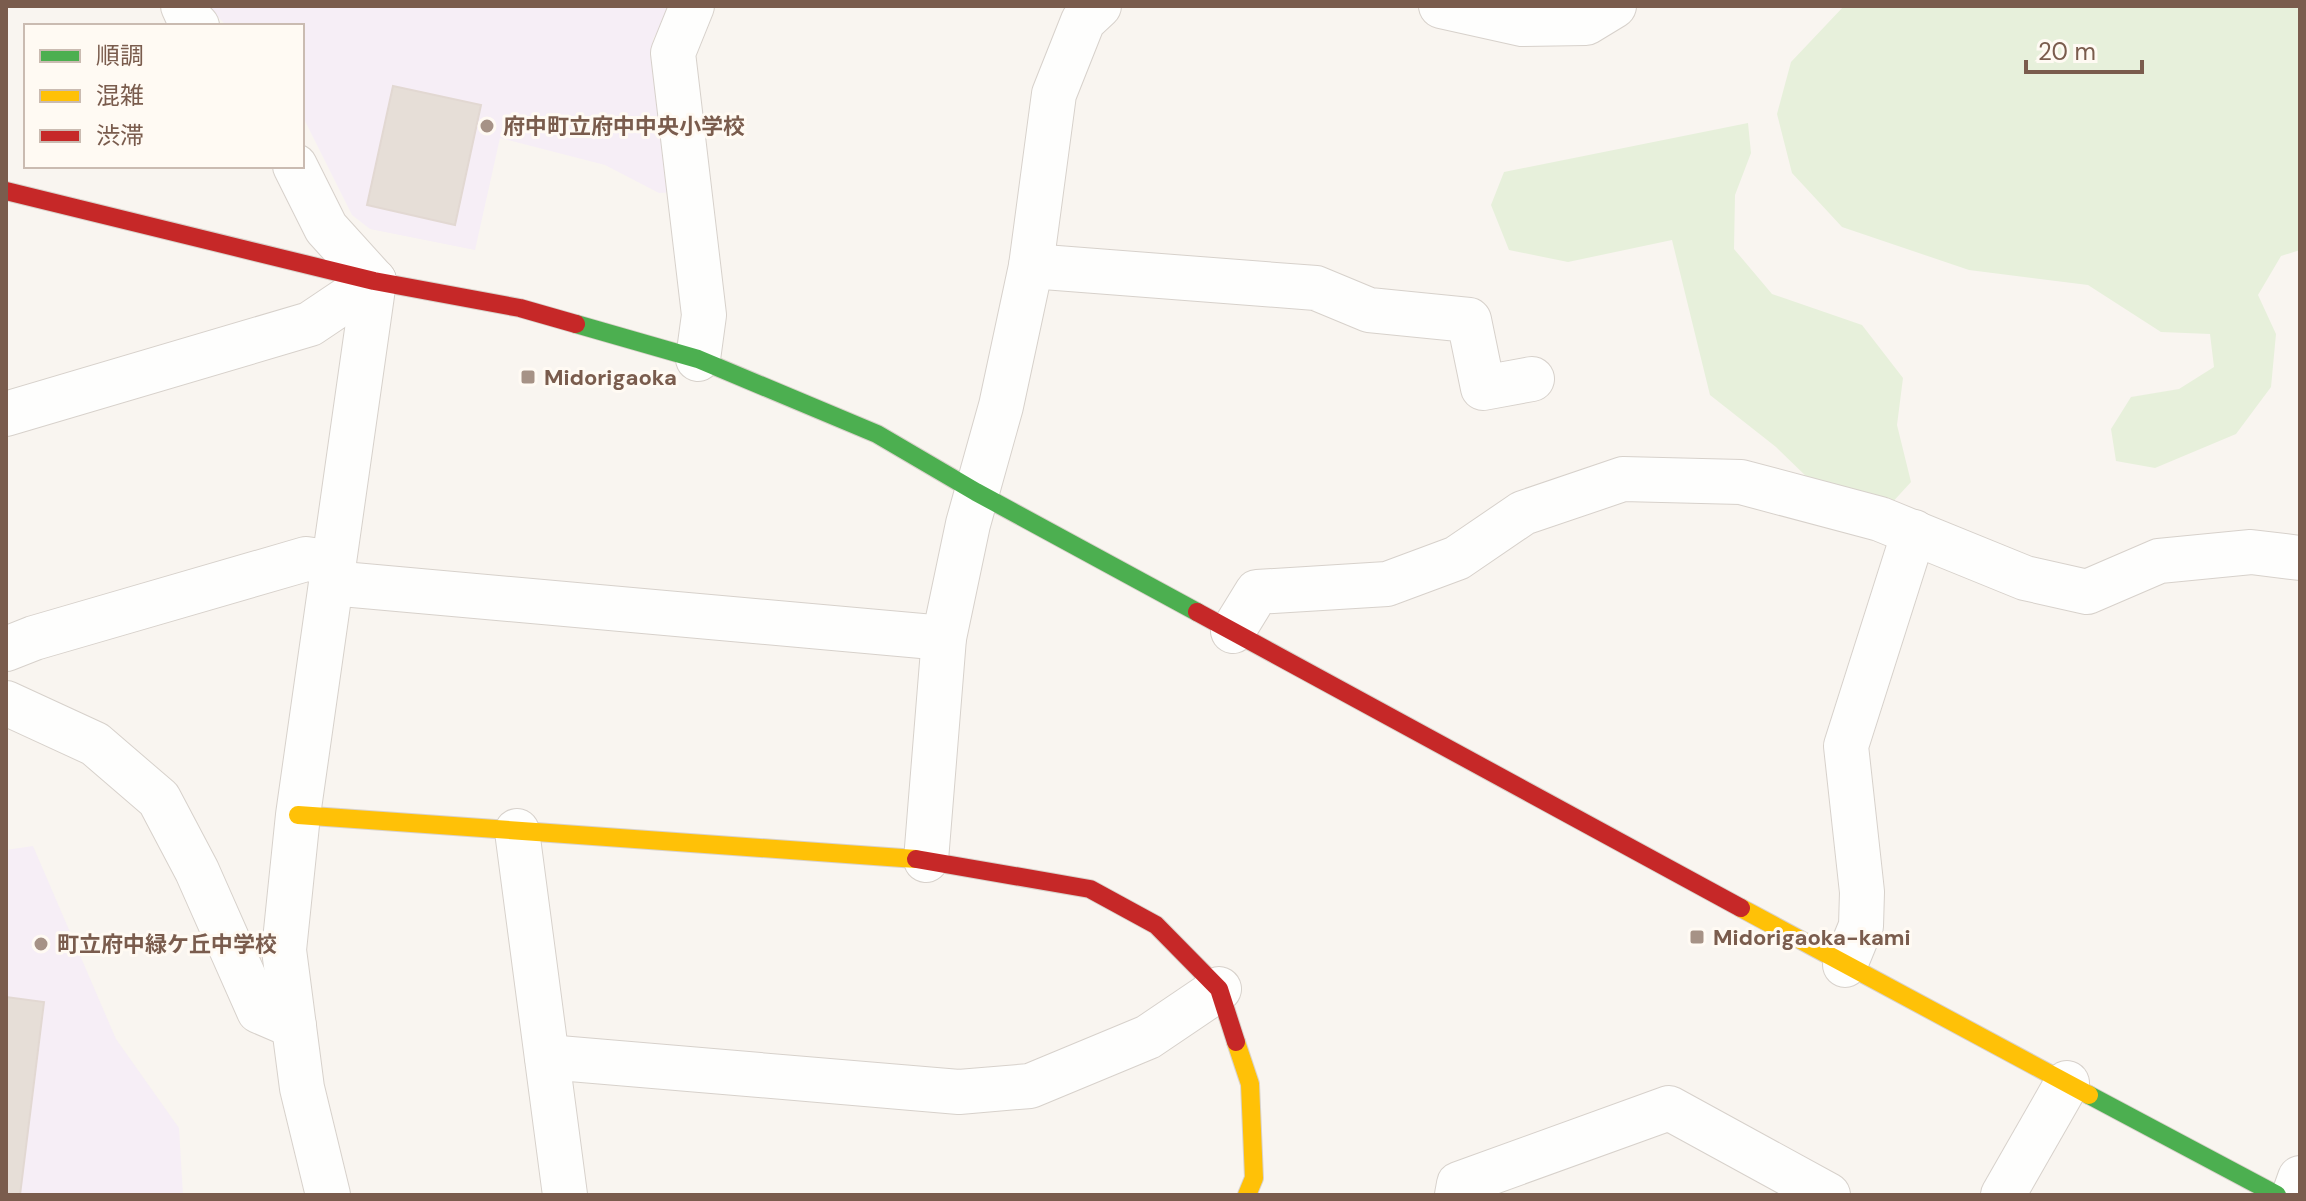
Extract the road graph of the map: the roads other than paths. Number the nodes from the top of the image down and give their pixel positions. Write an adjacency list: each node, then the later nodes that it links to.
1 (183, 6): 7 (street)
2 (692, 6): 12 (street)
3 (1099, 6): 10 (street)
4 (1441, 6): 6 (street)
5 (1614, 6): 6 (street)
6 (1527, 15)
7 (195, 24)
8 (296, 168): 11 (street)
9 (6, 191): 11 (street)
10 (1031, 266): 13 (street); 15 (street)
11 (374, 281): 12 (street); 14 (street); 18 (street)
12 (698, 359): 15 (street)
13 (1532, 379)
14 (6, 414)
15 (976, 492): 19 (street); 20 (street)
16 (1914, 532): 17 (street); 19 (street); 26 (street)
17 (2300, 558)
18 (332, 573): 20 (street); 21 (street); 23 (street)
19 (1233, 631): 26 (street)
20 (944, 638): 25 (street)
21 (6, 649)
22 (6, 703): 28 (street)
23 (298, 815): 24 (street); 28 (street)
24 (517, 831): 25 (street); 29 (street)
25 (926, 860): 27 (street)
26 (1845, 965): 30 (street)
27 (1219, 989): 29 (street); 34 (street)
28 (294, 1026): 32 (street)
29 (547, 1057): 33 (street)
30 (2067, 1083): 37 (street); 38 (street)
31 (2300, 1178): 39 (street)
32 (328, 1195)
33 (565, 1195)
34 (1247, 1195)
35 (1457, 1195): 36 (street)
36 (1828, 1195)
37 (2003, 1195)
38 (2277, 1195)
39 (2294, 1195)

